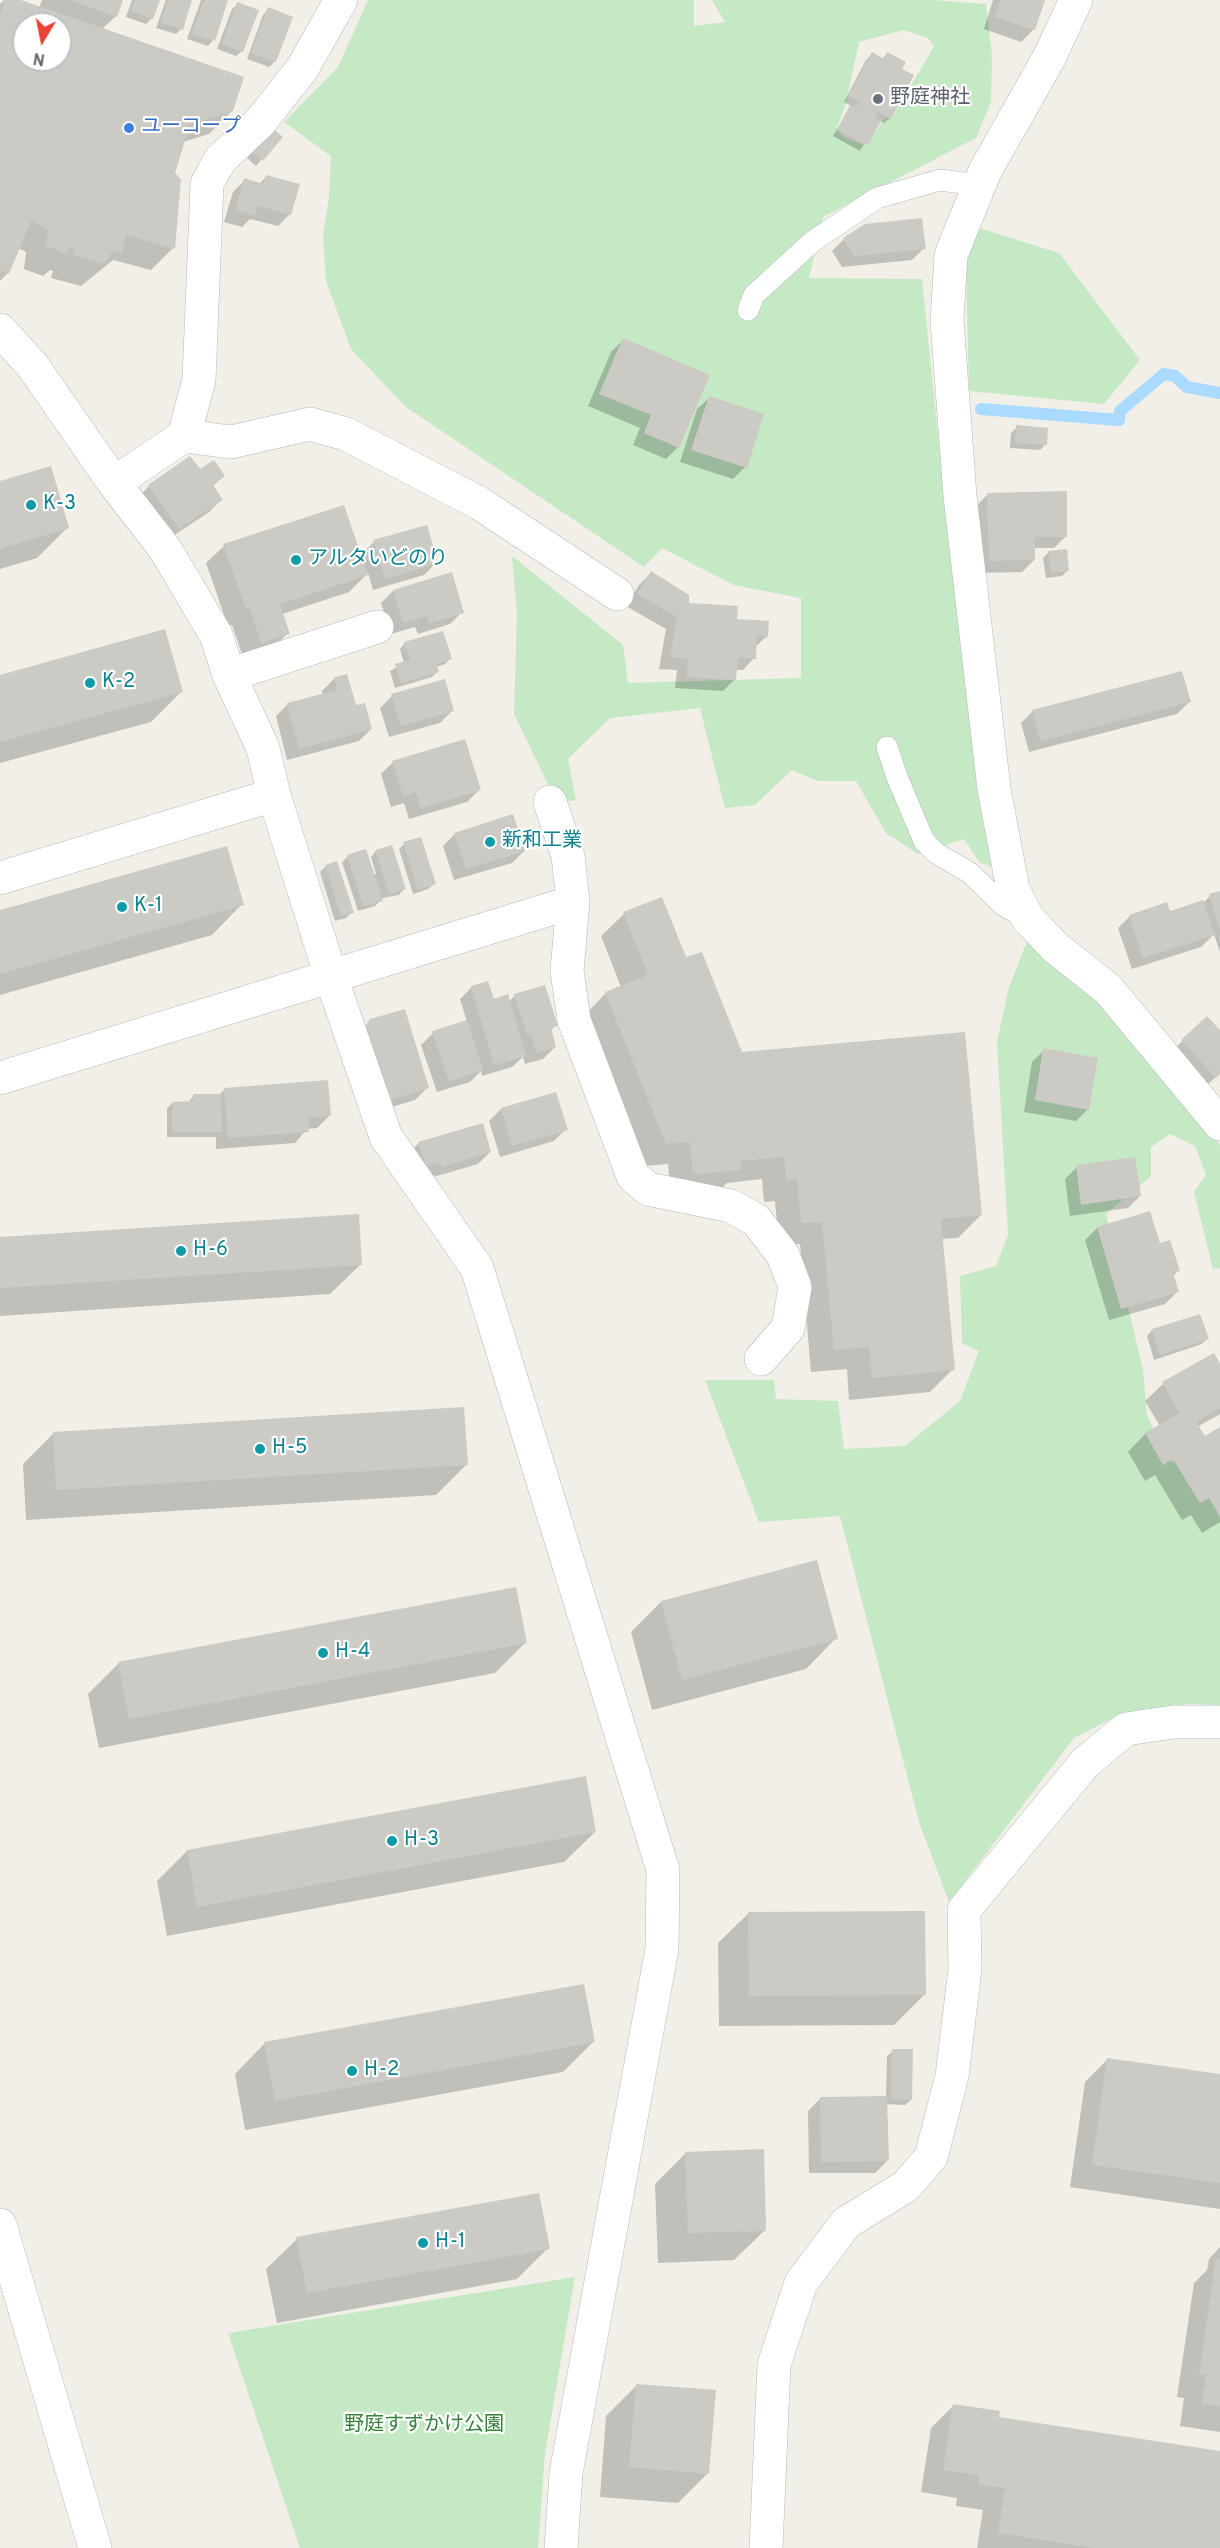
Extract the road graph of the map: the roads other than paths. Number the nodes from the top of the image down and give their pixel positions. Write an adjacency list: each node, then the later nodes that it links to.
1 (1076, 0): 3 (street)
2 (333, 2): 6 (street)
3 (979, 185): 4 (lane); 16 (street)
4 (748, 310)
5 (0, 330): 7 (street)
6 (184, 436): 7 (street); 8 (street)
7 (114, 483): 10 (street)
8 (617, 594)
9 (377, 627): 10 (street)
10 (229, 675): 12 (street)
11 (887, 747): 16 (lane)
12 (274, 795): 14 (street); 17 (street)
13 (550, 802): 15 (street)
14 (0, 878)
15 (573, 902): 17 (street); 20 (street)
16 (1028, 919): 19 (street)
17 (331, 977): 18 (street); 24 (street)
18 (0, 1078)
19 (1220, 1124)
20 (761, 1359)
21 (1220, 1722): 25 (street)
22 (0, 2225): 23 (street)
23 (95, 2548)
24 (561, 2548)
25 (766, 2548)

